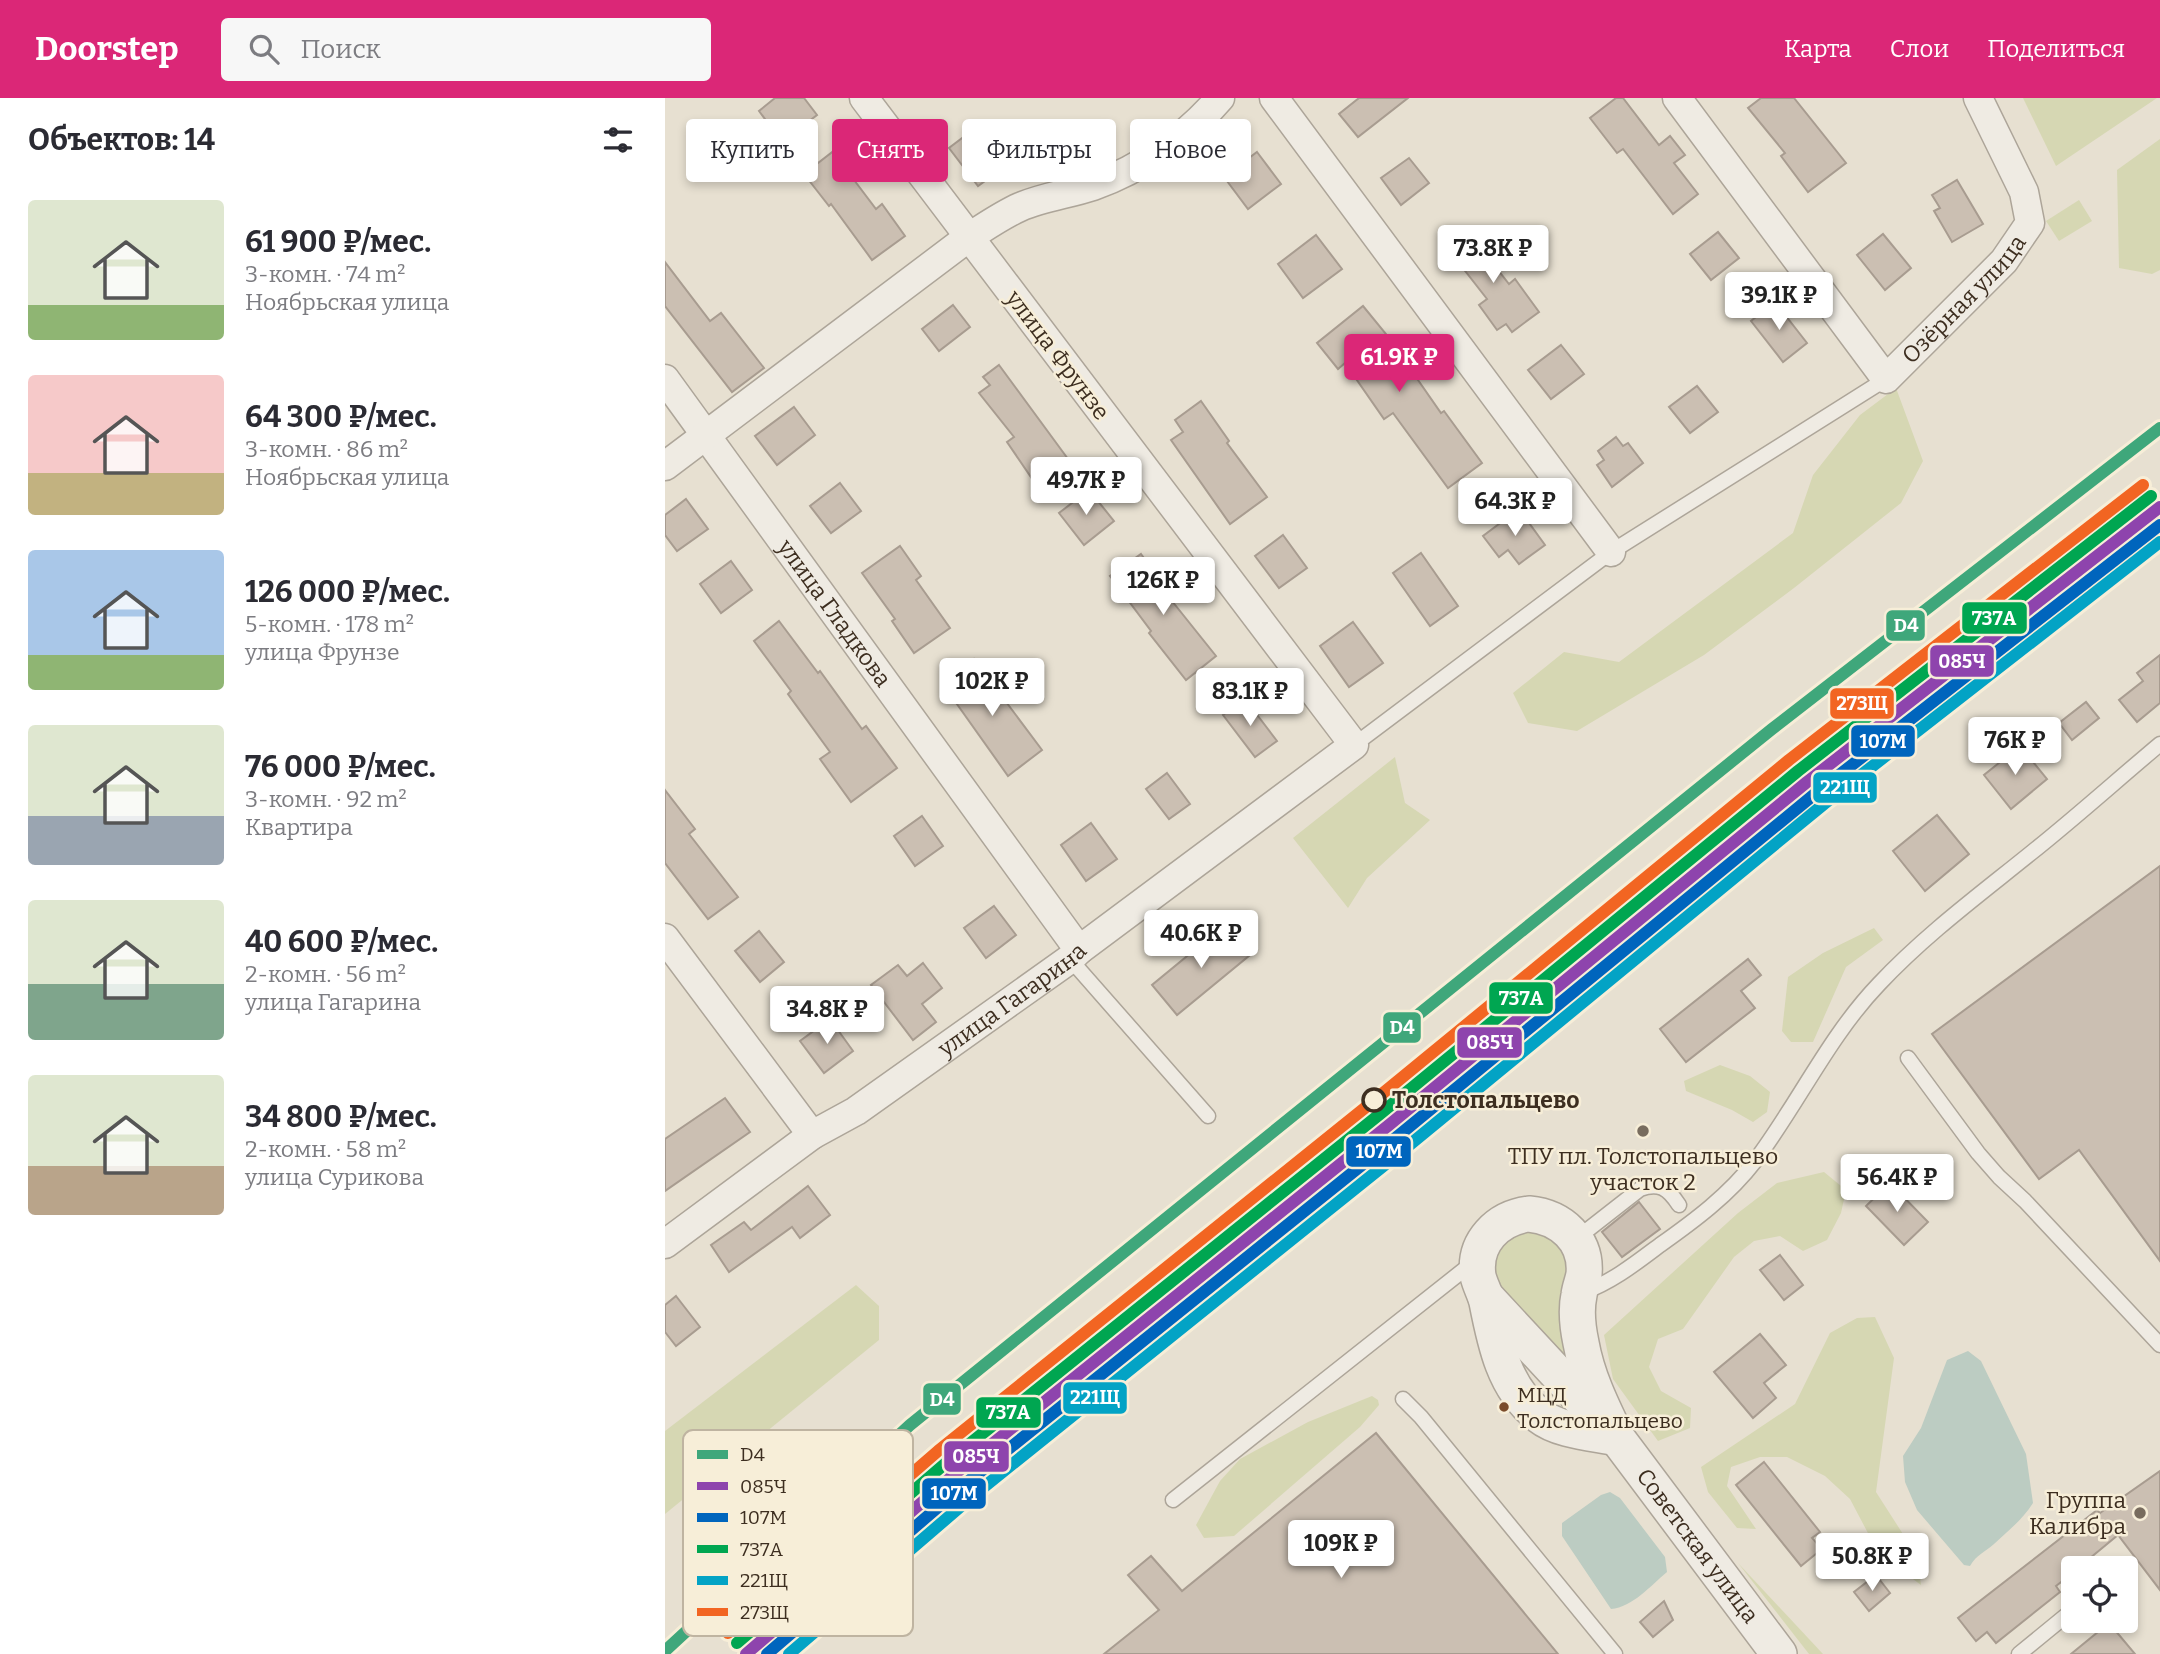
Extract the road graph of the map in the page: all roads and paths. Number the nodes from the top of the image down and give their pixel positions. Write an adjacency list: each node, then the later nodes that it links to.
1 (864, 98): 6 (street, улица Фрунзе)
2 (1220, 98): 6 (street)
3 (1274, 98): 11 (street)
4 (1677, 98): 8 (street)
5 (1978, 98): 8 (street, Озёрная улица)
6 (969, 237): 9 (street); 13 (street, улица Фрунзе)
7 (665, 379): 9 (street, улица Гладкова)
8 (1885, 379): 11 (lane)
9 (706, 435): 10 (street); 15 (street, улица Гладкова)
10 (665, 466)
11 (1611, 552): 13 (lane)
12 (2160, 744): 23 (lane)
13 (1354, 745): 15 (street, улица Гагарина)
14 (665, 938): 18 (street)
15 (1075, 955): 17 (lane); 18 (street, улица Гагарина)
16 (1908, 1058): 24 (lane)
17 (1208, 1116)
18 (812, 1135): 21 (street, улица Гагарина)
19 (1679, 1205): 20 (lane)
20 (1576, 1239): 22 (street); 23 (street)
21 (665, 1244)
22 (1478, 1258): 26 (street); 27 (lane)
23 (1579, 1294): 26 (street)
24 (2160, 1345)
25 (1403, 1399): 29 (lane)
26 (1617, 1438): 30 (street, Советская улица)
27 (1173, 1500)
28 (2061, 1620): 31 (lane)
29 (1615, 1654)
30 (1779, 1654)
31 (2019, 1654)

